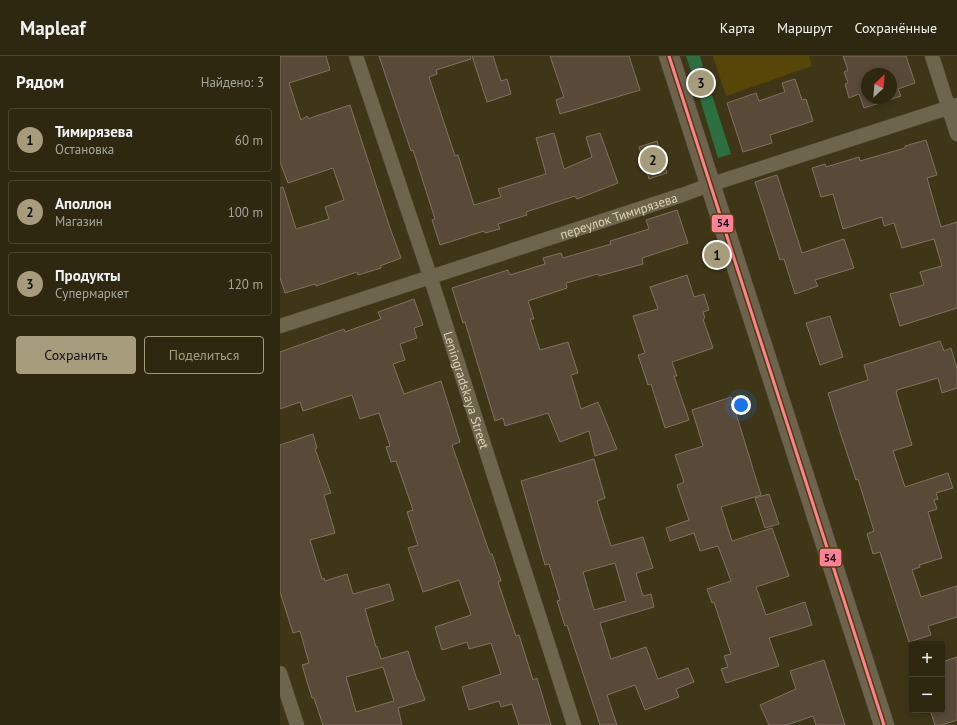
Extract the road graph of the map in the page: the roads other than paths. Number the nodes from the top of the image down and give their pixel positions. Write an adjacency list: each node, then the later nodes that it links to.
1 (356, 56): 7 (street, Leningradskaya Street)
2 (669, 56): 6 (main road)
3 (932, 56): 4 (street)
4 (953, 107): 5 (street); 6 (street, переулок Тимирязева)
5 (957, 134)
6 (709, 185): 7 (street, переулок Тимирязева); 12 (main road)
7 (430, 276): 8 (street, переулок Тимирязева); 11 (street, Leningradskaya Street)
8 (280, 326)
9 (280, 673): 10 (street)
10 (297, 725)
11 (574, 725)
12 (884, 725)

